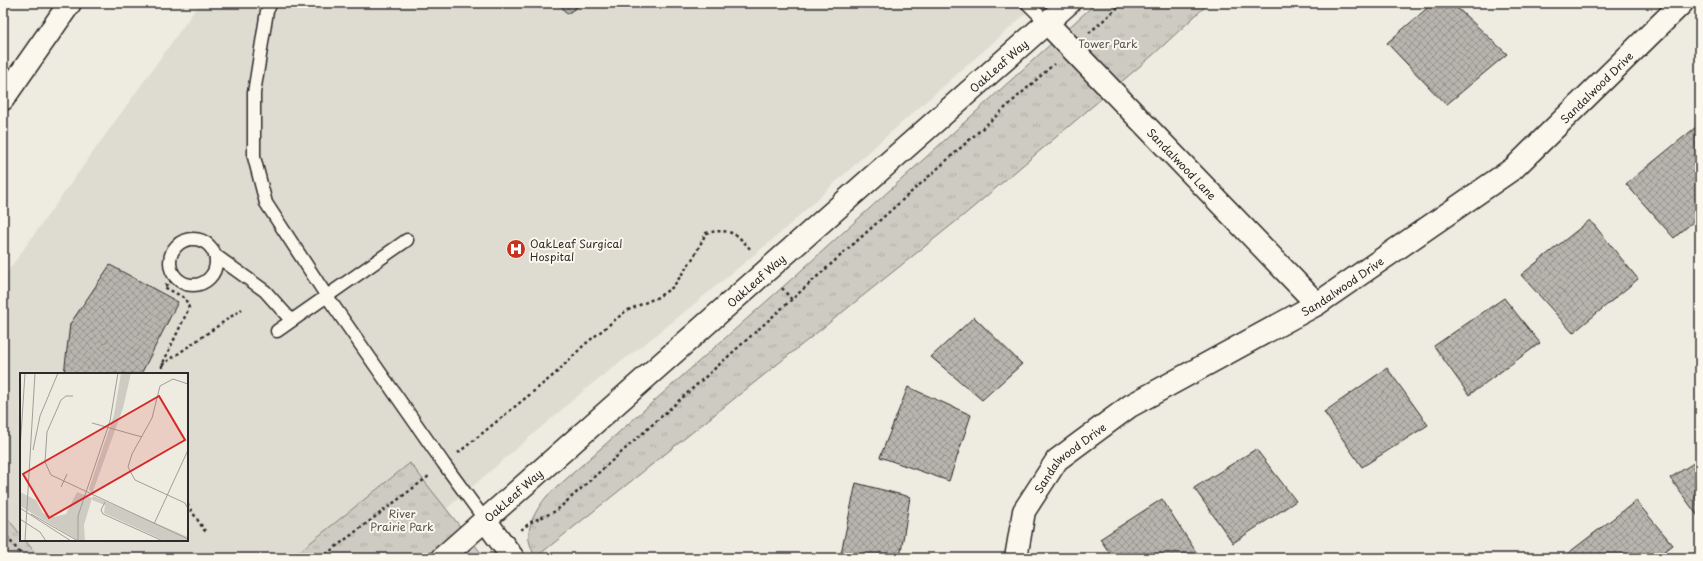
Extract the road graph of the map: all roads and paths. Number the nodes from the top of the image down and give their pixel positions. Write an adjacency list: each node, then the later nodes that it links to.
1 (271, 3): 14 (lane)
2 (1026, 3): 7 (lane)
3 (1069, 3): 7 (main road, OakLeaf Way)
4 (1123, 3): 8 (path)
5 (1682, 3): 15 (main road, Sandalwood Drive)
6 (69, 5): 9 (main road)
7 (1047, 23): 8 (main road, Sandalwood Lane); 23 (main road, OakLeaf Way)
8 (1071, 48): 15 (main road, Sandalwood Lane); 26 (path)
9 (3, 99)
10 (407, 240): 14 (lane)
11 (752, 251): 21 (path)
12 (215, 255): 13 (lane); 13 (lane); 17 (lane)
13 (176, 277): 19 (path)
14 (326, 295): 17 (lane); 21 (lane)
15 (1318, 304): 30 (main road, Sandalwood Drive)
16 (242, 309): 19 (path)
17 (291, 320): 18 (lane)
18 (277, 331)
19 (162, 365): 20 (path)
20 (162, 373)
21 (444, 464): 23 (lane); 28 (path)
22 (188, 506): 25 (path)
23 (485, 520): 26 (main road); 29 (main road, OakLeaf Way)
24 (3, 532): 27 (path)
25 (207, 534)
26 (508, 551)
27 (24, 558)
28 (321, 558)
29 (442, 558)
30 (1016, 558)

